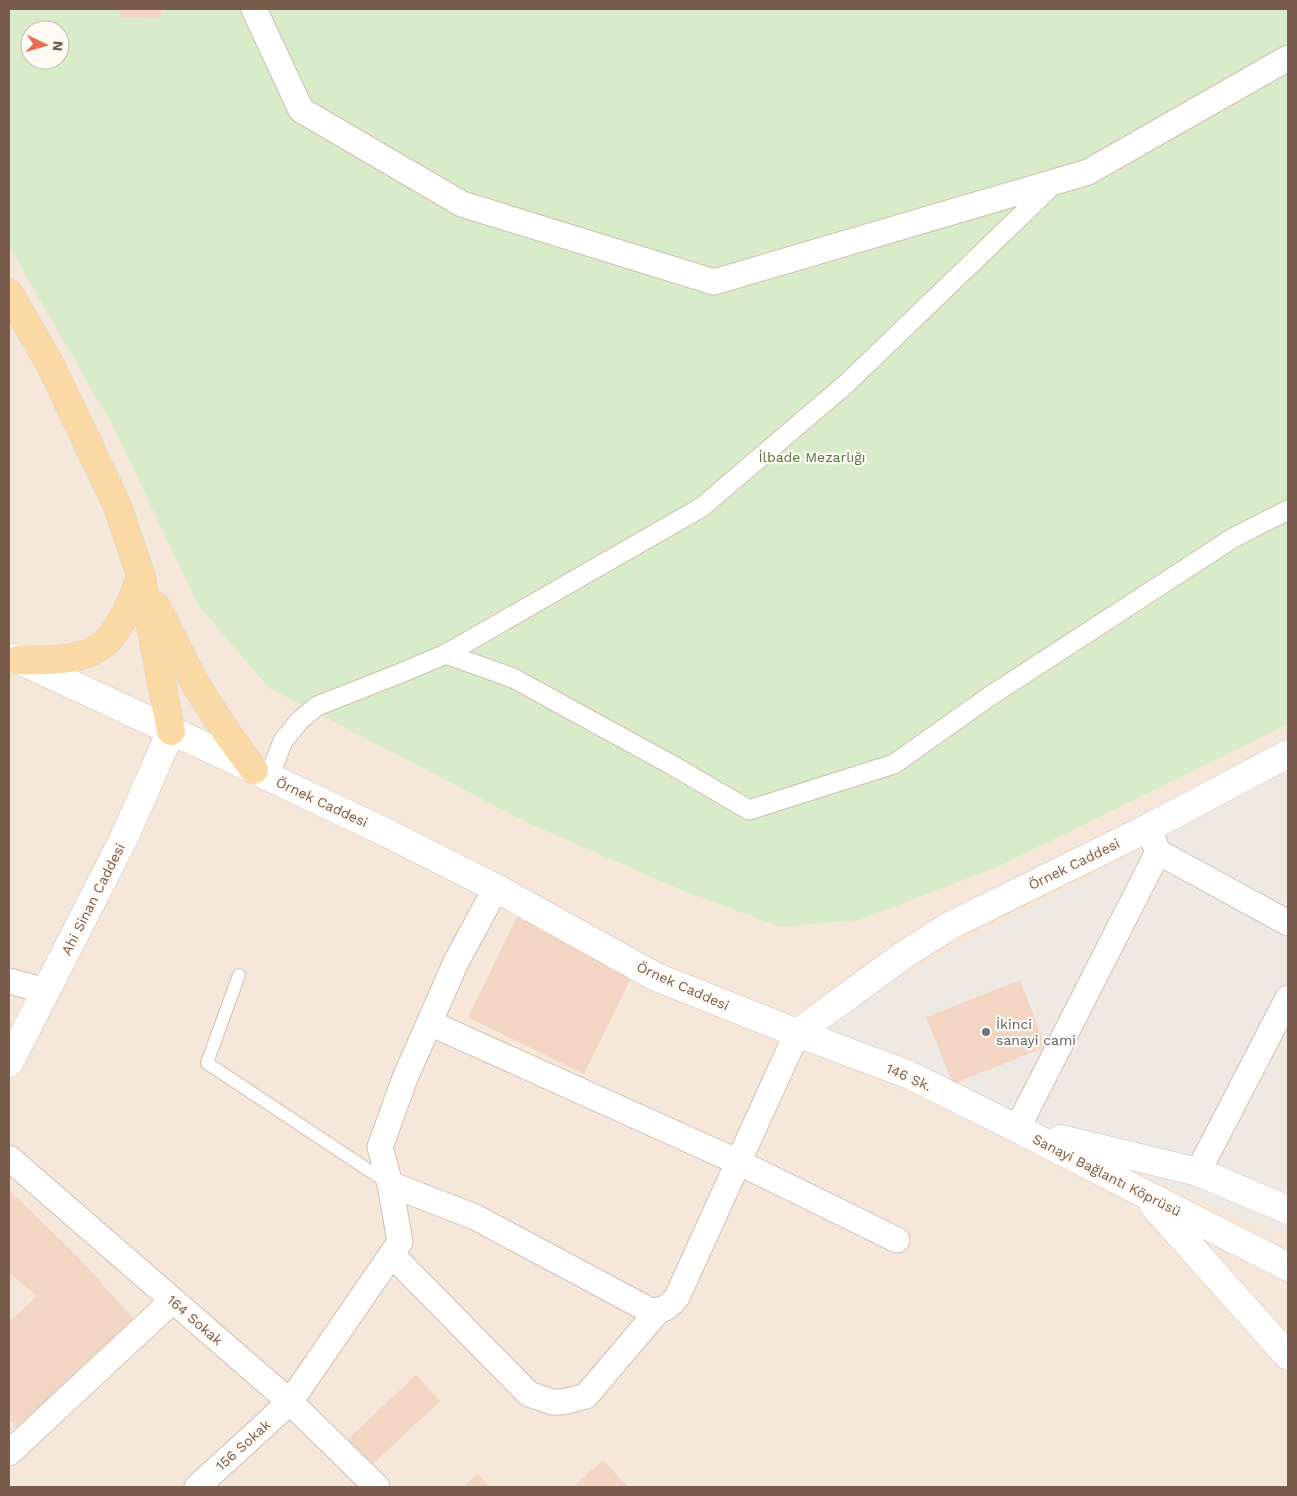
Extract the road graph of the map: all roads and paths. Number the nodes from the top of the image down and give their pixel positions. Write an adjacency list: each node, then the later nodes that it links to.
1 (254, 9): 3 (street)
2 (1288, 58): 3 (street)
3 (1058, 180): 7 (street)
4 (9, 293): 6 (main road)
5 (1288, 510): 7 (street)
6 (140, 576): 8 (main road); 9 (main road); 11 (main road)
7 (446, 654): 11 (street)
8 (13, 658): 9 (main road, Örnek Caddesi)
9 (171, 731): 11 (main road, Örnek Caddesi); 17 (main road, Ahi Sinan Caddesi)
10 (1288, 754): 12 (main road, Örnek Caddesi)
11 (261, 773): 13 (main road, Örnek Caddesi)
12 (1153, 840): 14 (street); 20 (main road, Örnek Caddesi); 22 (street)
13 (496, 888): 19 (street, 156 Sokak); 20 (main road, Örnek Caddesi)
14 (1288, 923)
15 (239, 975): 26 (lane)
16 (9, 981): 17 (street)
17 (46, 992): 21 (main road, Ahi Sinan Caddesi)
18 (1288, 998): 25 (street)
19 (430, 1023): 24 (street); 26 (street, 156 Sokak)
20 (797, 1033): 22 (main road, 146 Sk.); 24 (street)
21 (9, 1064)
22 (1018, 1129): 25 (main road, Sanayi Bağlantı Köprüsü); 27 (main road, Sanayi Bağlantı Köprüsü)
23 (9, 1158): 32 (street, 164 Sokak)
24 (738, 1162): 29 (street); 33 (street)
25 (1198, 1172): 28 (main road, Sanayi Bağlantı Köprüsü)
26 (390, 1184): 30 (street, 156 Sokak); 33 (street)
27 (1143, 1193): 31 (main road, Sanayi Bağlantı Köprüsü); 34 (main road)
28 (1288, 1210)
29 (897, 1240)
30 (392, 1255): 33 (street); 35 (street, 156 Sokak)
31 (1288, 1268)
32 (172, 1300): 35 (street, 164 Sokak); 36 (street)
33 (667, 1304)
34 (1288, 1356)
35 (290, 1402): 37 (street, 156 Sokak); 38 (street, 164 Sokak)
36 (9, 1453)
37 (197, 1487)
38 (377, 1487)

